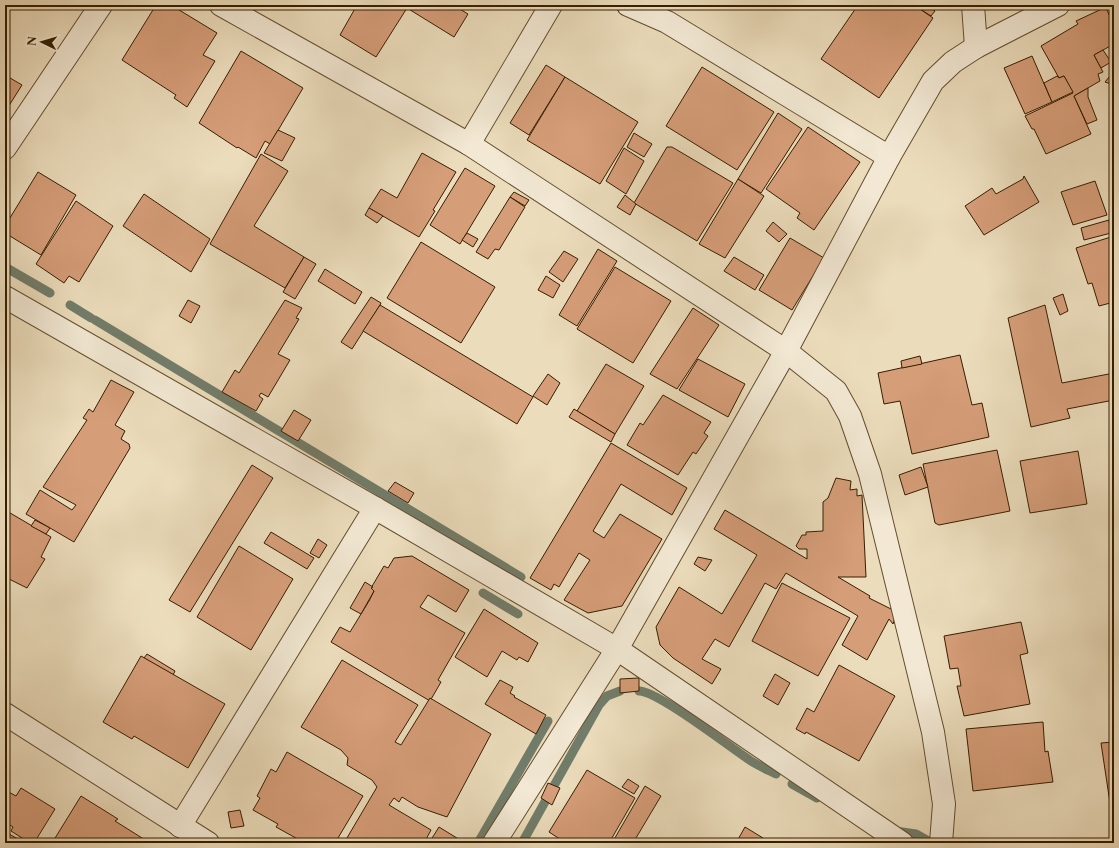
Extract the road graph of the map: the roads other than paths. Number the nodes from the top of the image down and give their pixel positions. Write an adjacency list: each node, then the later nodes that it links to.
1 (101, 5): 9 (street)
2 (221, 5): 8 (street)
3 (551, 5): 8 (street)
4 (628, 5): 10 (street)
5 (973, 5): 7 (street)
6 (1058, 5): 7 (street)
7 (976, 47): 10 (street)
8 (469, 144): 12 (street)
9 (5, 148)
10 (889, 157): 12 (street)
11 (5, 297): 13 (street)
12 (786, 351): 14 (street); 20 (street)
13 (375, 508): 14 (street); 16 (street)
14 (616, 650): 18 (street); 19 (street)
15 (5, 714): 16 (street)
16 (180, 826): 17 (street)
17 (208, 843)
18 (494, 843)
19 (902, 843)
20 (941, 843)

